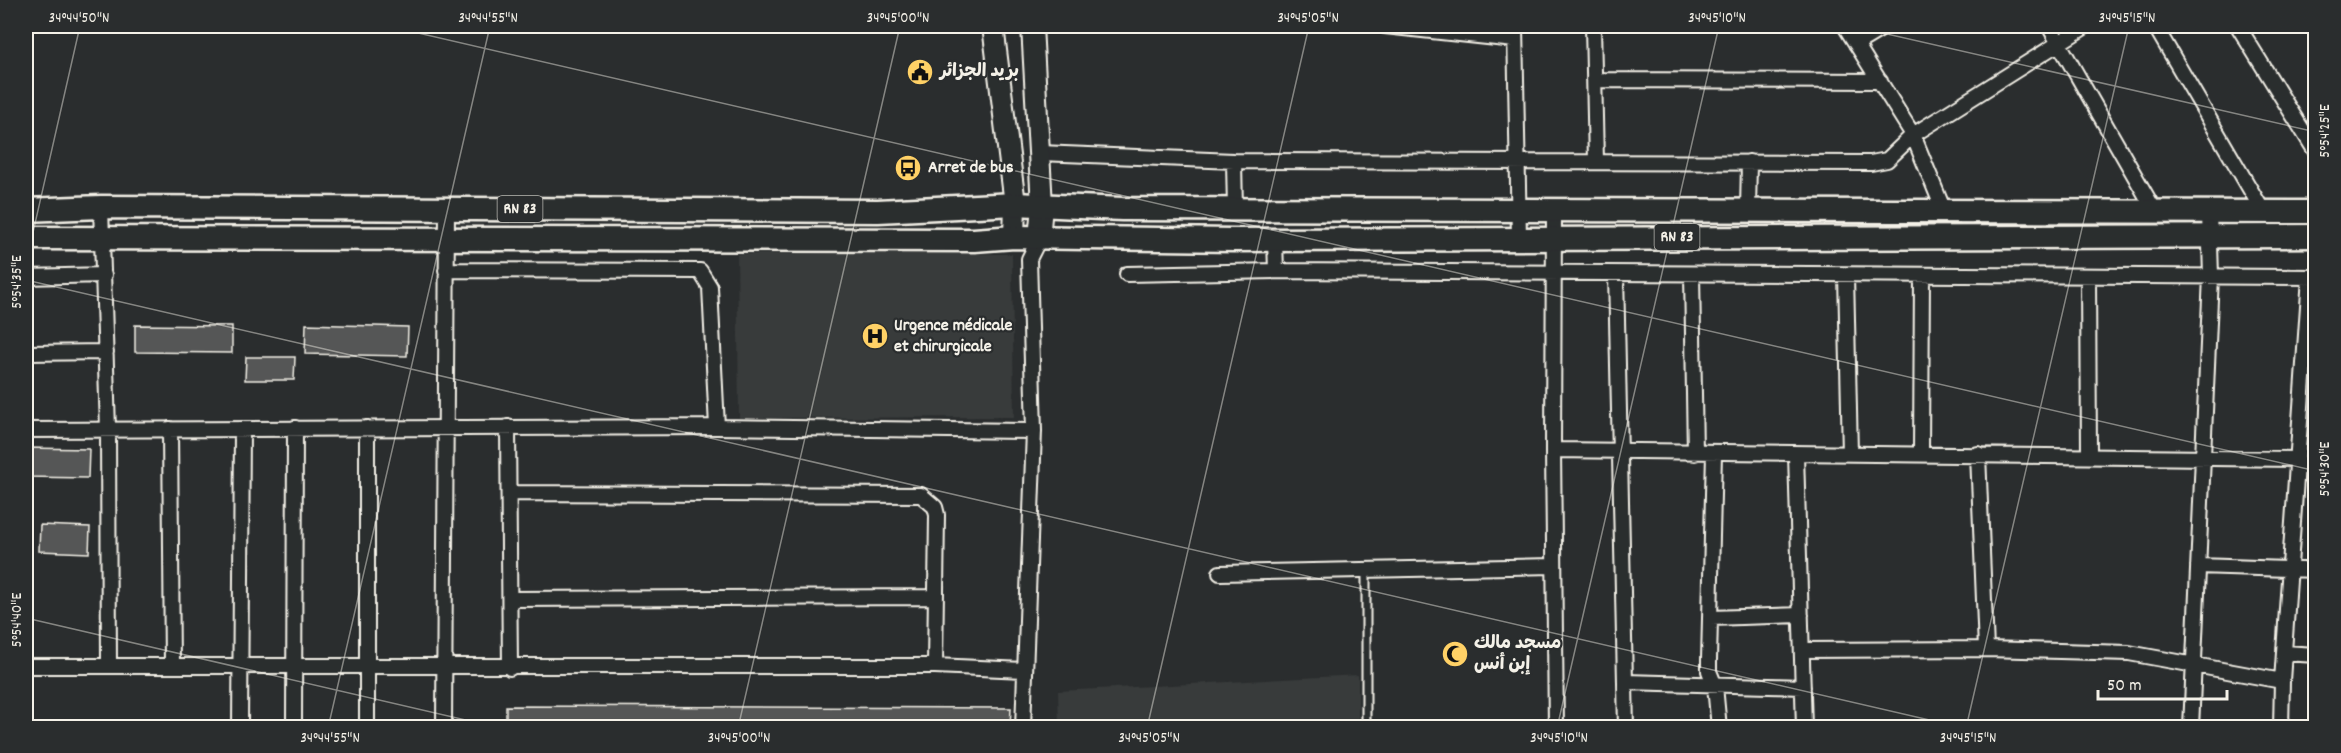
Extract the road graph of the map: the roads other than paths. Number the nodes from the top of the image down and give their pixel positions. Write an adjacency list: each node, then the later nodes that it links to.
1 (993, 26): 24 (main road)
2 (1032, 26): 19 (main road)
3 (1385, 26): 12 (street)
4 (1515, 26): 12 (street)
5 (1593, 26): 15 (street)
6 (1845, 26): 14 (street)
7 (1886, 26): 14 (street)
8 (2049, 26): 13 (street)
9 (2086, 26): 13 (street)
10 (2155, 26): 38 (street)
11 (2238, 26): 18 (street)
12 (1515, 40): 21 (street)
13 (2060, 42): 17 (street); 37 (street)
14 (1857, 44): 16 (street)
15 (1594, 80): 16 (street); 22 (street)
16 (1880, 81): 17 (street)
17 (1913, 135): 23 (street); 34 (street)
18 (2316, 152)
19 (1040, 153): 20 (street); 25 (main road)
20 (1234, 161): 21 (street); 28 (street)
21 (1516, 161): 22 (street); 33 (street)
22 (1596, 162): 23 (street)
23 (1749, 162): 32 (street)
24 (1015, 204): 25 (main road, RN 83); 30 (main road, RN 83); 42 (main road)
25 (1041, 206): 28 (main road, RN 83); 47 (main road)
26 (101, 207): 27 (main road, RN 83); 29 (main road, RN 83); 41 (street)
27 (447, 208): 30 (main road, RN 83); 44 (street)
28 (1235, 209): 33 (main road, RN 83)
29 (26, 210)
30 (878, 210): 46 (main road)
31 (1554, 210): 32 (main road, RN 83); 33 (main road, RN 83); 45 (street)
32 (1748, 210): 34 (main road, RN 83)
33 (1518, 211): 48 (street)
34 (1944, 211): 37 (main road, RN 83)
35 (2209, 212): 37 (main road, RN 83); 38 (main road, RN 83); 39 (street)
36 (2316, 212): 38 (main road, RN 83)
37 (2156, 213)
38 (2264, 213)
39 (2210, 236): 40 (main road, RN 83); 45 (main road, RN 83); 61 (street)
40 (2316, 236)
41 (103, 237): 43 (main road, RN 83); 44 (main road, RN 83); 57 (street)
42 (1014, 237): 46 (main road, RN 83); 47 (main road, RN 83); 50 (street)
43 (26, 238)
44 (446, 238): 46 (main road, RN 83); 51 (street)
45 (1555, 238): 48 (main road, RN 83); 54 (street)
46 (879, 239)
47 (1040, 239): 49 (main road, RN 83); 50 (street)
48 (1519, 239): 49 (main road, RN 83)
49 (1275, 240): 52 (street)
50 (1029, 259): 75 (street)
51 (446, 270): 66 (street); 68 (street)
52 (1276, 271): 53 (street); 54 (street)
53 (1127, 274)
54 (1554, 274): 55 (street); 76 (street)
55 (1616, 274): 56 (street); 77 (street)
56 (1692, 274): 58 (street); 78 (street)
57 (104, 275): 62 (street); 64 (street)
58 (1846, 275): 59 (street); 81 (street)
59 (1922, 275): 60 (street); 82 (street)
60 (2088, 276): 61 (street); 84 (street)
61 (2211, 276): 63 (street); 85 (street)
62 (26, 277)
63 (2313, 277): 86 (street)
64 (106, 352): 65 (street); 74 (street)
65 (26, 353)
66 (445, 427): 67 (street); 70 (street); 110 (street)
67 (508, 427): 68 (street); 87 (street)
68 (717, 427): 75 (street)
69 (296, 428): 70 (street); 72 (street); 108 (street)
70 (367, 428): 109 (street)
71 (171, 429): 72 (street); 74 (street); 105 (street)
72 (242, 429): 107 (street)
73 (26, 430): 74 (street)
74 (108, 430): 104 (street)
75 (1034, 431): 112 (street)
76 (1552, 450): 77 (street); 88 (street)
77 (1619, 452): 78 (street); 114 (street)
78 (1695, 453): 79 (street)
79 (1714, 453): 80 (street); 97 (street)
80 (1796, 454): 81 (street); 96 (street)
81 (1850, 454): 82 (street)
82 (1922, 454): 83 (street)
83 (1978, 454): 84 (street); 98 (street)
84 (2089, 455): 85 (street)
85 (2204, 457): 86 (street); 89 (street)
86 (2297, 459): 90 (street)
87 (509, 493): 94 (street); 95 (street)
88 (1554, 566): 91 (street); 123 (street)
89 (2198, 566): 90 (street); 102 (street)
90 (2290, 569): 92 (street); 100 (street)
91 (1366, 570): 93 (street); 122 (lane)
92 (2316, 570)
93 (1220, 573)
94 (935, 597): 95 (street); 106 (street)
95 (510, 599): 111 (street)
96 (1801, 615): 97 (street); 99 (street)
97 (1711, 618): 115 (street)
98 (1986, 649): 99 (street); 102 (street)
99 (1802, 650): 116 (street)
100 (2284, 653): 101 (street); 113 (street)
101 (2316, 655)
102 (2193, 664): 113 (street); 127 (street)
103 (26, 666): 104 (street)
104 (109, 666): 105 (street)
105 (172, 666): 107 (street)
106 (935, 666): 111 (street); 112 (street)
107 (241, 667): 108 (street); 117 (street)
108 (294, 667): 109 (street); 118 (street)
109 (366, 667): 110 (street); 119 (street)
110 (446, 668): 111 (street); 120 (street)
111 (510, 668)
112 (1024, 670): 121 (street)
113 (2282, 681): 128 (street)
114 (1625, 682): 115 (street); 124 (street)
115 (1715, 686): 116 (street); 125 (street)
116 (1803, 687): 126 (street)
117 (240, 728)
118 (294, 728)
119 (367, 728)
120 (444, 728)
121 (1023, 728)
122 (1366, 728)
123 (1556, 728)
124 (1626, 728)
125 (1719, 728)
126 (1804, 728)
127 (2191, 728)
128 (2281, 728)

